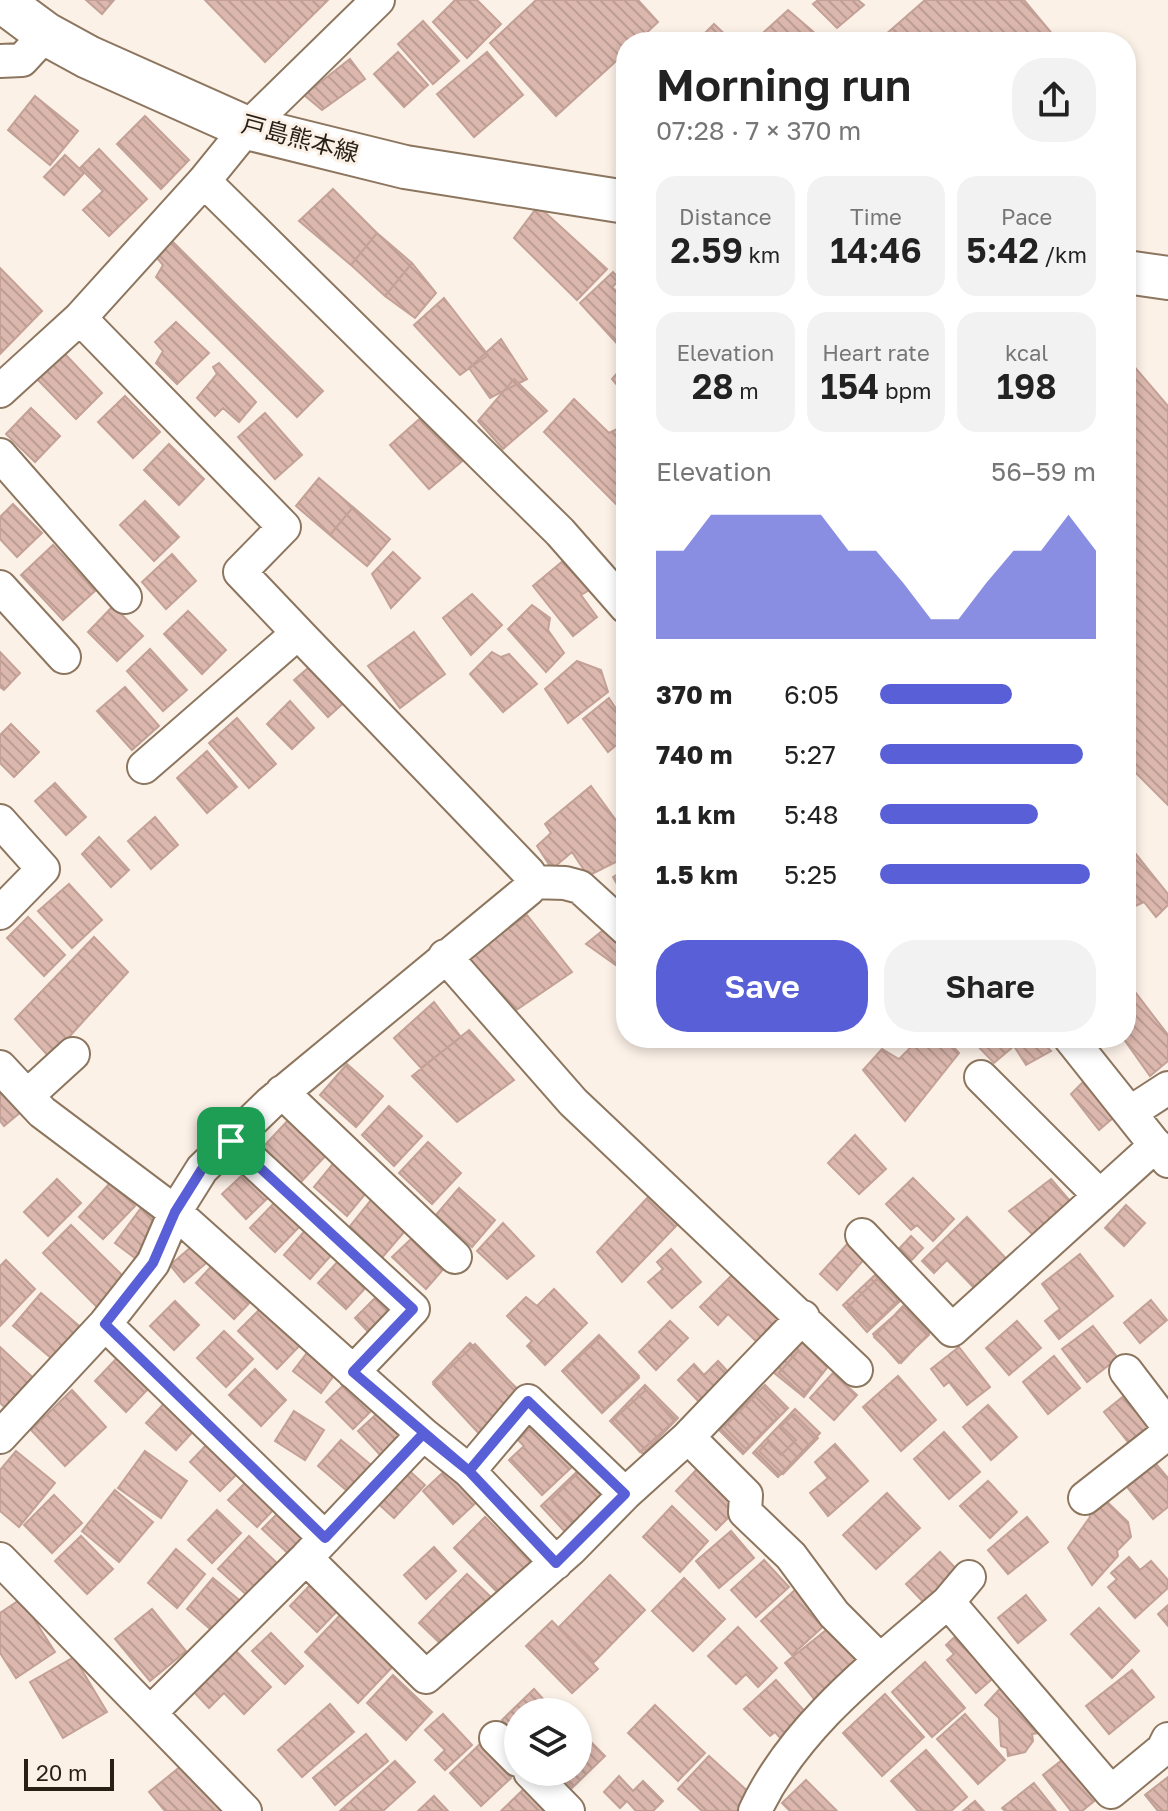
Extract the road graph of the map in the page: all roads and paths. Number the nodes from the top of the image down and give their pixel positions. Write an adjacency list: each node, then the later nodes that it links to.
1 (0, 0): 3 (main road, 戸島熊本線)
2 (376, 1): 5 (street)
3 (46, 34): 4 (street); 5 (main road, 戸島熊本線)
4 (0, 61)
5 (247, 128): 6 (street); 7 (main road, 戸島熊本線)
6 (204, 181): 10 (street); 14 (street)
7 (616, 200)
8 (1136, 273): 9 (main road)
9 (1168, 278)
10 (80, 318): 11 (street); 16 (street)
11 (0, 391)
12 (0, 455): 15 (street)
13 (0, 587): 17 (street)
14 (616, 596)
15 (125, 597)
16 (298, 633): 18 (street); 20 (street)
17 (64, 657)
18 (144, 767)
19 (0, 821): 21 (street)
20 (531, 882): 22 (street); 23 (street)
21 (0, 913)
22 (616, 920)
23 (445, 956): 29 (street); 38 (street)
24 (1078, 1048): 31 (street)
25 (73, 1054): 30 (street)
26 (0, 1067): 30 (street)
27 (981, 1077): 34 (street)
28 (1168, 1088): 31 (street)
29 (282, 1092): 32 (street); 37 (street)
30 (27, 1096): 35 (street)
31 (1131, 1112): 33 (street)
32 (231, 1141): 35 (street); 42 (street)
33 (1162, 1153): 34 (street)
34 (1100, 1196): 36 (street)
35 (175, 1212): 39 (street); 42 (street)
36 (862, 1235)
37 (455, 1257)
38 (803, 1317): 40 (street); 47 (street)
39 (105, 1324): 46 (street); 51 (street)
40 (856, 1370)
41 (1126, 1371): 43 (street)
42 (353, 1372): 45 (street)
43 (1168, 1426)
44 (1168, 1433): 50 (street)
45 (423, 1434): 48 (street); 51 (street)
46 (0, 1437)
47 (688, 1437): 49 (street); 56 (street)
48 (469, 1471): 49 (street); 53 (street)
49 (625, 1494): 53 (street)
50 (1085, 1498)
51 (316, 1548): 53 (street); 57 (street)
52 (0, 1559): 57 (street)
53 (556, 1563)
54 (969, 1577): 55 (street)
55 (948, 1602): 56 (street); 60 (street)
56 (880, 1660): 63 (street)
57 (151, 1712): 61 (street)
58 (1168, 1739): 60 (street)
59 (544, 1786): 62 (street)
60 (1112, 1801)
61 (245, 1811)
62 (568, 1811)
63 (755, 1811)

